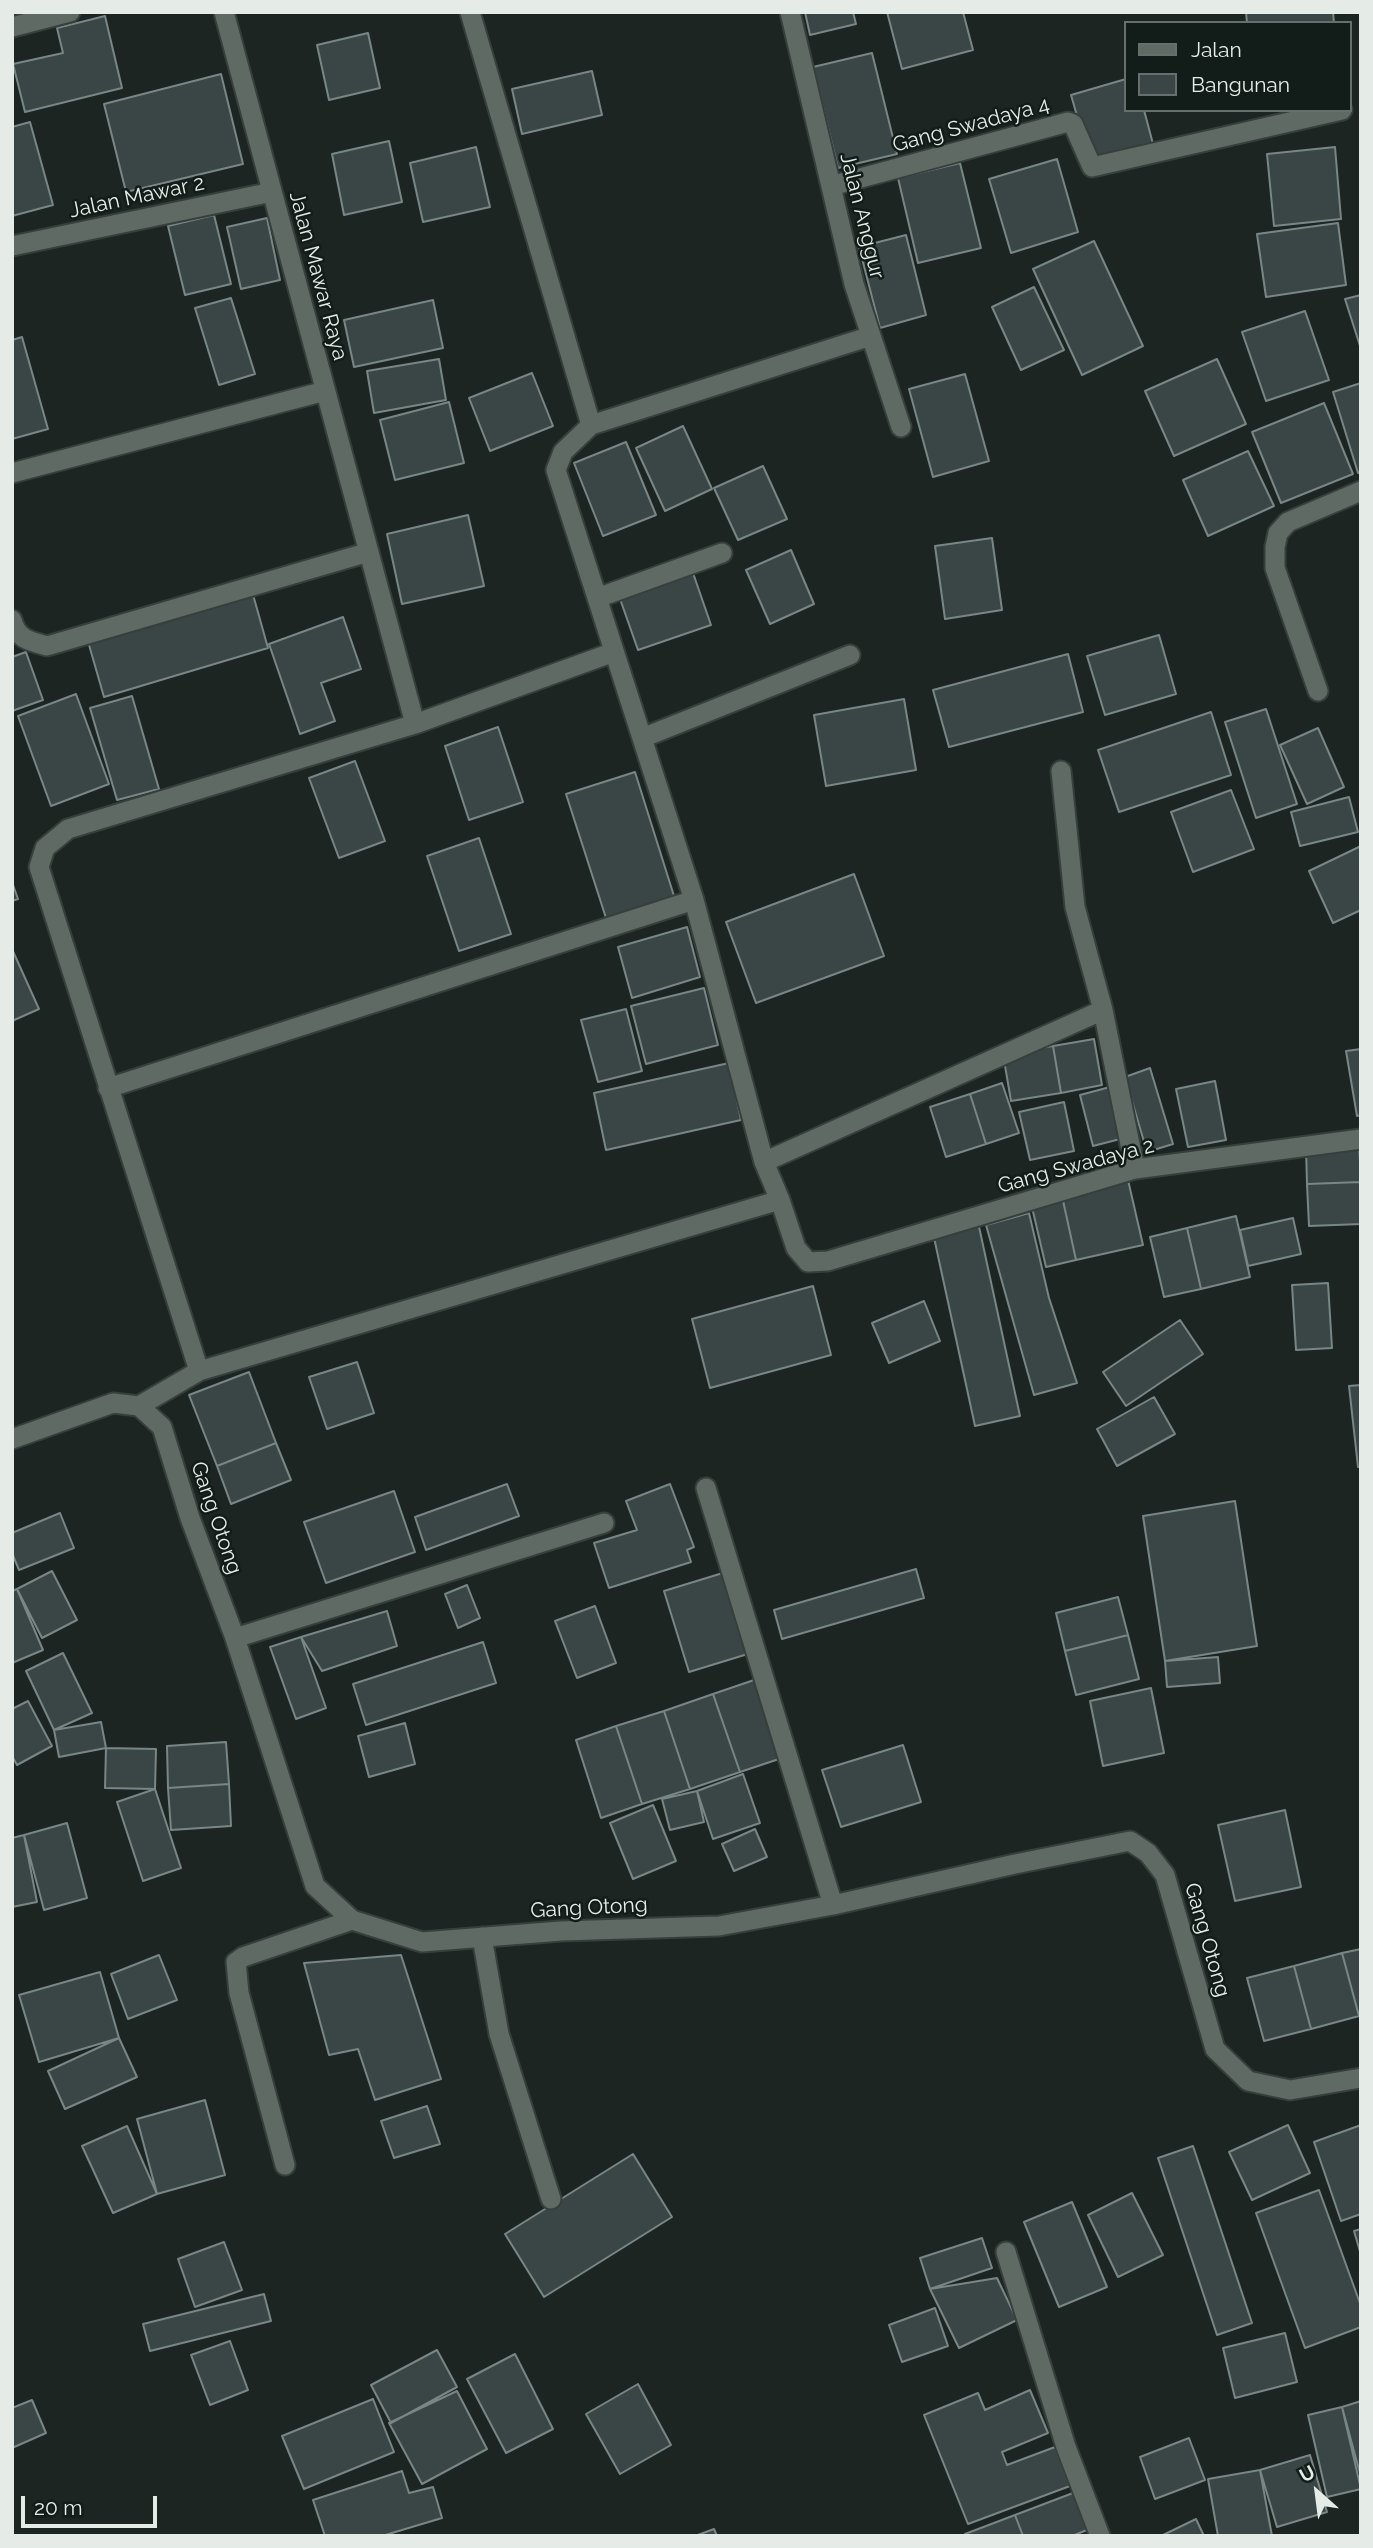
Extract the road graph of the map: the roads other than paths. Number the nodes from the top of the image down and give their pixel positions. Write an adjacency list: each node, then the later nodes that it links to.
1 (70, 12): 5 (street)
2 (224, 12): 8 (street, Jalan Mawar Raya)
3 (470, 12): 12 (street)
4 (790, 12): 7 (street, Jalan Anggur)
5 (12, 27)
6 (1333, 112): 7 (street, Gang Swadaya 4)
7 (831, 186): 10 (street, Jalan Anggur)
8 (272, 192): 9 (street, Jalan Mawar 2); 11 (street, Jalan Mawar Raya)
9 (12, 246)
10 (871, 336): 12 (street); 13 (street, Jalan Anggur)
11 (326, 391): 14 (street); 16 (street, Jalan Mawar Raya)
12 (591, 425): 18 (street)
13 (901, 427)
14 (12, 473)
15 (1361, 491): 22 (street)
16 (369, 552): 19 (street); 23 (street, Jalan Mawar Raya)
17 (722, 553): 18 (street)
18 (597, 598): 20 (street)
19 (12, 620)
20 (614, 652): 23 (street); 24 (street)
21 (850, 655): 24 (street)
22 (1318, 691)
23 (415, 724): 28 (street)
24 (642, 738): 26 (street)
25 (1061, 771): 27 (street)
26 (694, 900): 28 (street); 30 (street)
27 (1103, 1010): 30 (street); 31 (street)
28 (108, 1088): 33 (street)
29 (1361, 1139): 31 (street, Gang Swadaya 2)
30 (764, 1162): 32 (street)
31 (1135, 1169): 32 (street, Gang Swadaya 2)
32 (780, 1200): 33 (street)
33 (199, 1371): 34 (street)
34 (139, 1406): 35 (street); 38 (street, Gang Otong)
35 (12, 1439)
36 (706, 1488): 39 (street)
37 (604, 1523): 38 (street)
38 (235, 1638): 40 (street, Gang Otong)
39 (833, 1905): 41 (street, Gang Otong); 42 (street, Gang Otong)
40 (352, 1920): 41 (street, Gang Otong); 43 (street)
41 (482, 1937): 44 (street)
42 (1361, 2078)
43 (285, 2165)
44 (551, 2199)
45 (1006, 2252): 46 (street)
46 (1100, 2536)

